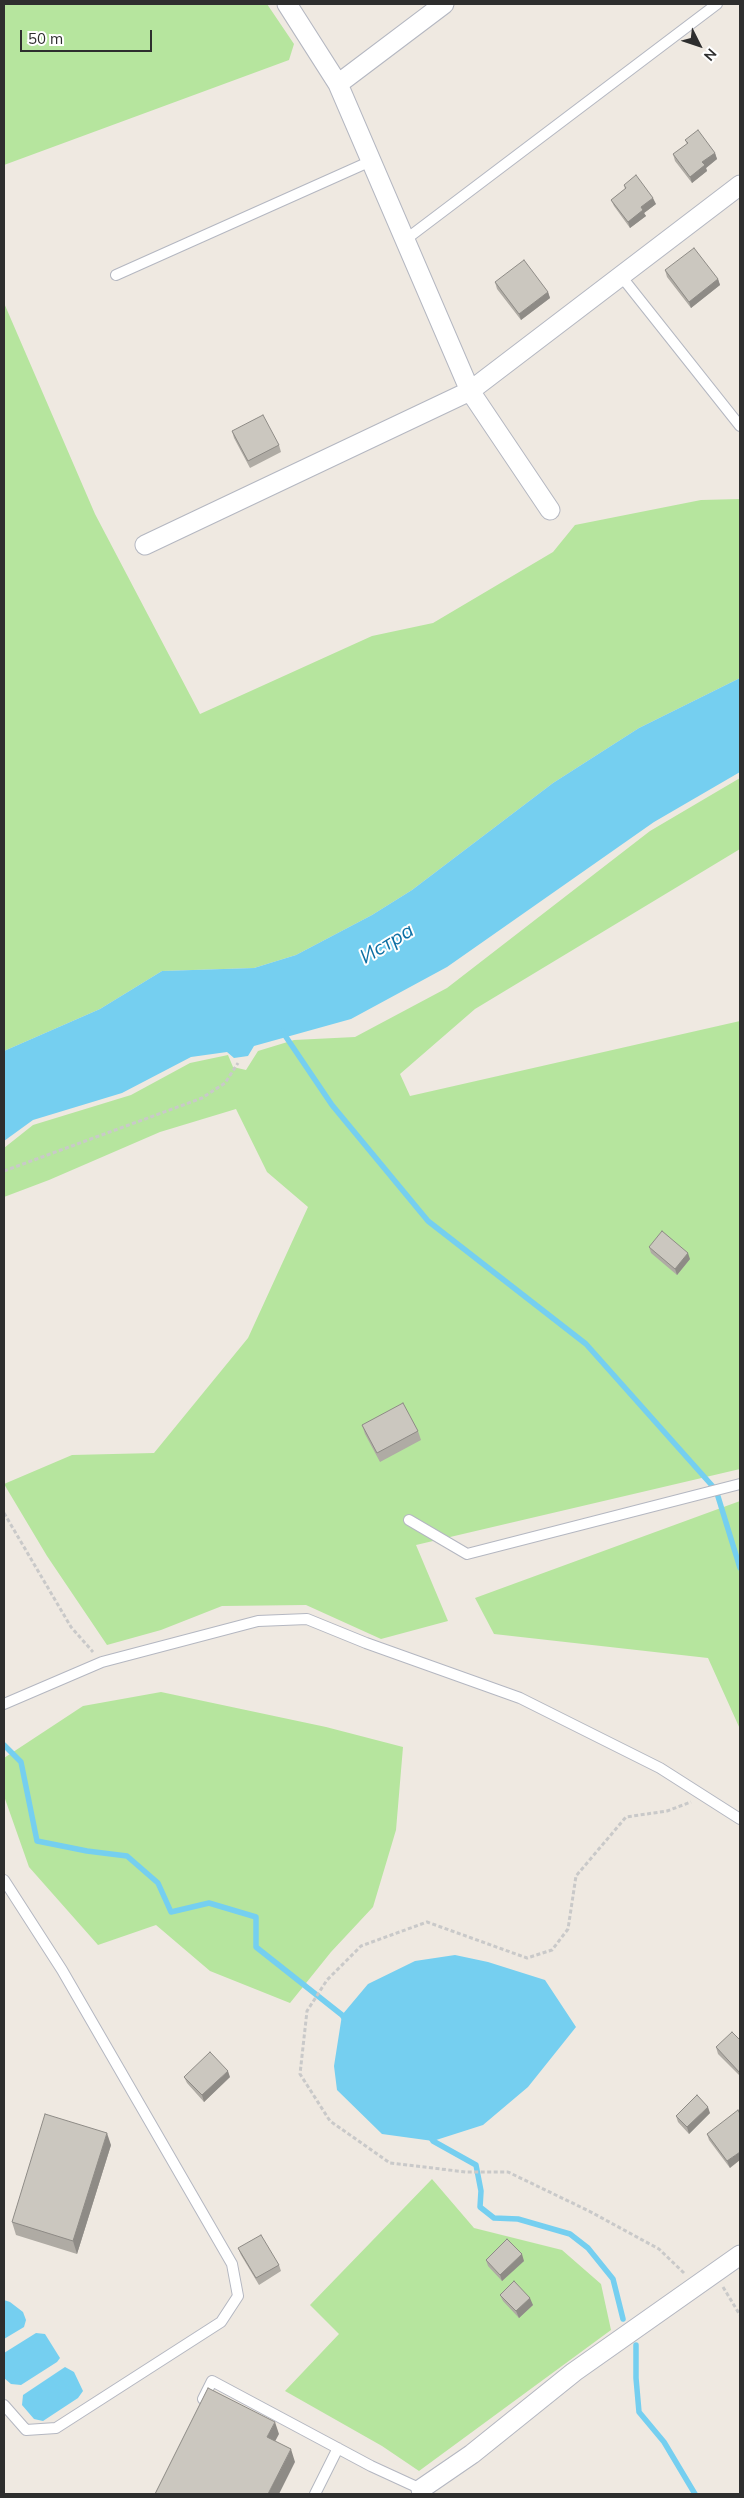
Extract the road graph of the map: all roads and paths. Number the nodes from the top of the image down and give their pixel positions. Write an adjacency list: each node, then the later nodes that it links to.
1 (287, 4): 4 (street)
2 (444, 4): 4 (street)
3 (716, 4): 7 (lane)
4 (338, 84): 5 (street)
5 (371, 161): 7 (street); 8 (lane)
6 (740, 185): 9 (street)
7 (405, 240): 10 (street)
8 (116, 275)
9 (621, 276): 10 (street); 11 (lane)
10 (470, 391): 12 (street); 13 (street)
11 (740, 426)
12 (550, 510)
13 (145, 545)
14 (238, 1063): 15 (path)
15 (4, 1172)
16 (740, 1484): 18 (lane)
17 (4, 1513): 19 (path)
18 (409, 1520)
19 (102, 1662): 20 (lane); 21 (lane)
20 (4, 1704)
21 (706, 1797): 22 (lane); 26 (path)
22 (740, 1819)
23 (4, 1880): 28 (lane)
24 (740, 2255): 25 (street)
25 (715, 2274): 26 (street); 27 (path)
26 (698, 2286): 31 (street)
27 (740, 2315)
28 (4, 2405)
29 (199, 2407): 30 (lane)
30 (338, 2448): 31 (lane); 32 (lane)
31 (422, 2491)
32 (315, 2494)

